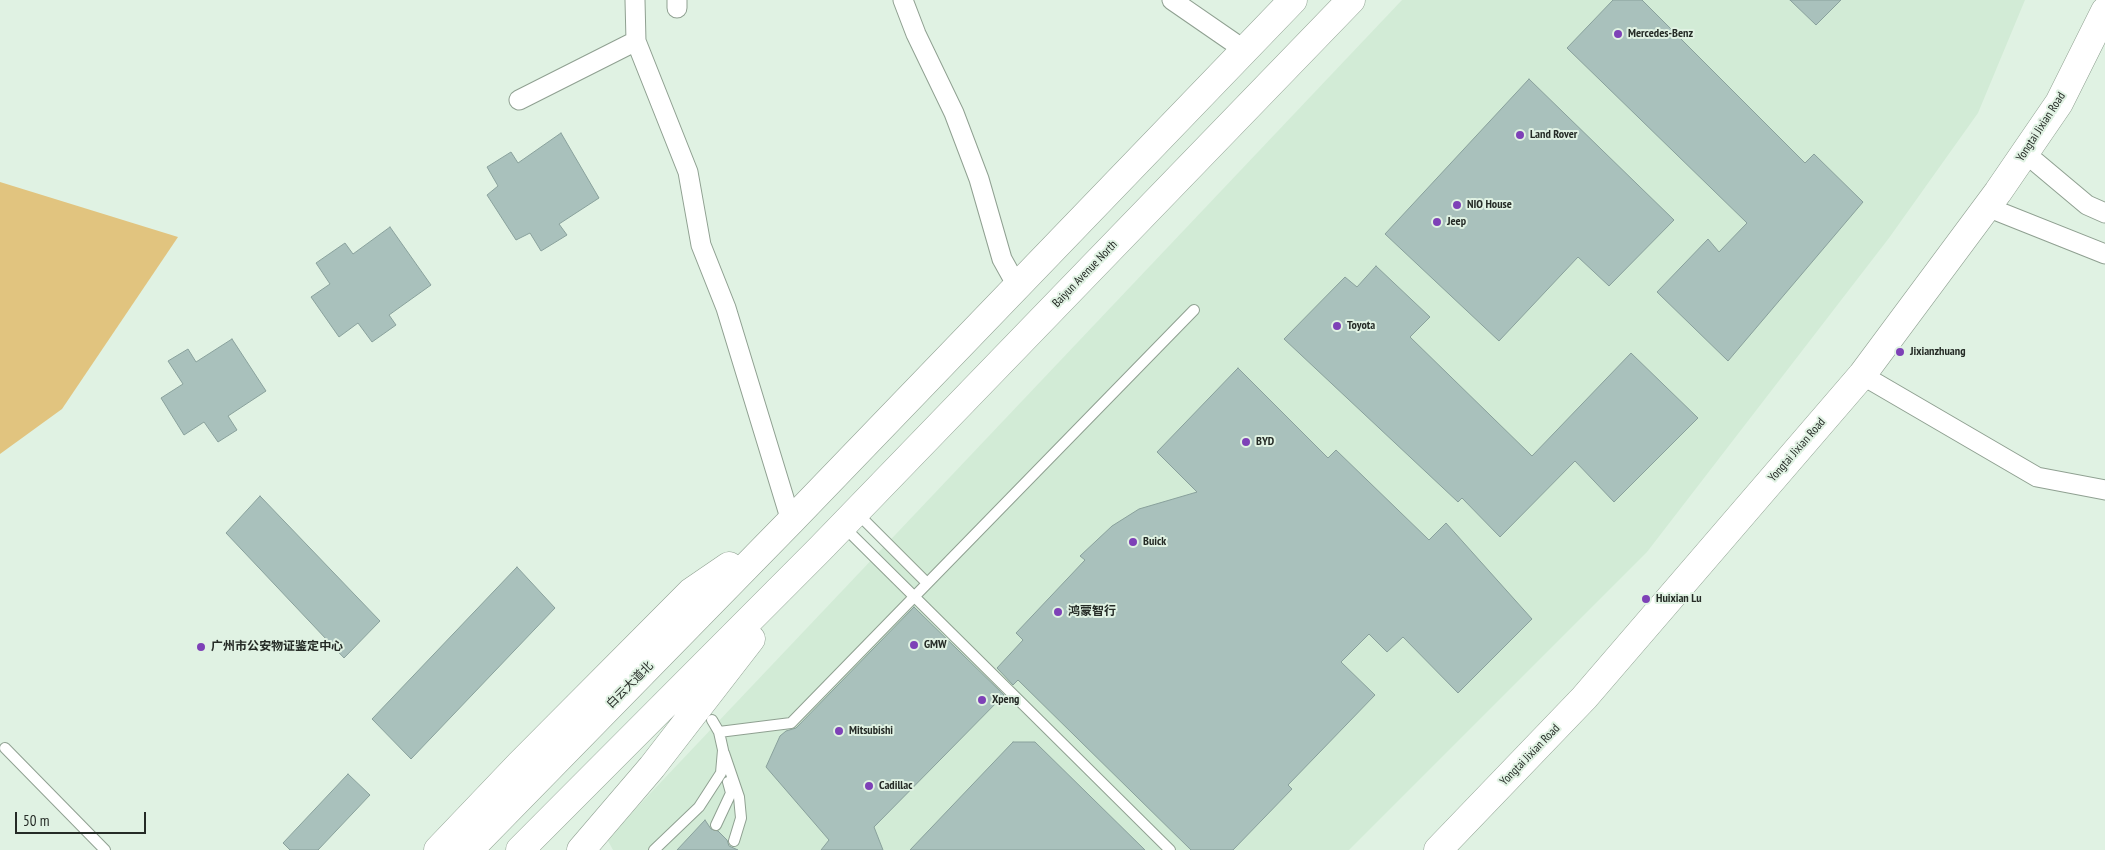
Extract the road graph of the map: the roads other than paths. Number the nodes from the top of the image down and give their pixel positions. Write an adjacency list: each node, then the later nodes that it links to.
1 (635, 0): 7 (street)
2 (903, 0): 14 (street)
3 (1293, 0): 8 (main road)
4 (1351, 0): 18 (main road, Baiyun Avenue North)
5 (1180, 2): 8 (street)
6 (2105, 11): 10 (main road, Yongtai Jixian Road)
7 (636, 41): 9 (street); 19 (street)
8 (1243, 49): 14 (main road)
9 (519, 100)
10 (2025, 153): 11 (main road, Yongtai Jixian Road); 12 (street)
11 (1987, 207): 13 (street); 16 (main road, Yongtai Jixian Road)
12 (2105, 213)
13 (2105, 254)
14 (1017, 286): 19 (main road)
15 (1194, 310): 21 (lane)
16 (1862, 375): 17 (street); 36 (main road, Yongtai Jixian Road)
17 (2105, 490)
18 (849, 519): 20 (main road, Baiyun Avenue North); 21 (lane); 22 (lane)
19 (791, 521): 31 (main road); 32 (main road, 白云大道北)
20 (820, 549): 29 (main road); 33 (main road)
21 (927, 582): 22 (lane)
22 (914, 596): 24 (lane); 35 (lane)
23 (712, 720): 24 (lane)
24 (718, 732): 26 (lane)
25 (5, 748): 30 (lane)
26 (722, 755): 27 (lane); 28 (lane); 34 (lane)
27 (716, 825)
28 (734, 841)
29 (587, 848)
30 (105, 850)
31 (438, 850)
32 (469, 850)
33 (520, 850)
34 (654, 850)
35 (1170, 850)
36 (1438, 850)

